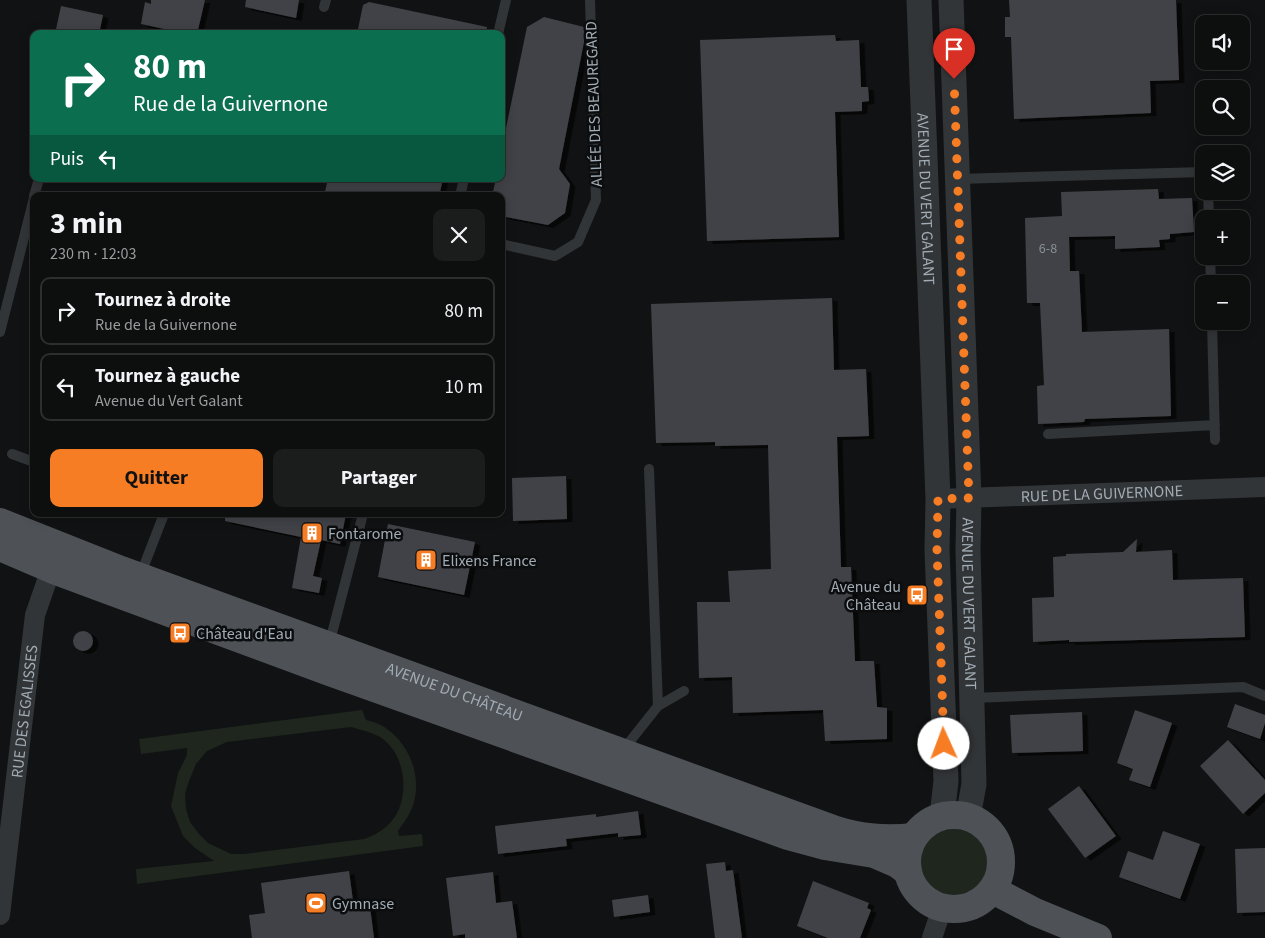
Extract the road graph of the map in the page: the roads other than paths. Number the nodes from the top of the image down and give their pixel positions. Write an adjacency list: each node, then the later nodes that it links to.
1 (506, 0): 5 (lane)
2 (590, 0): 9 (lane, ALLÉE DES BEAUREGARD)
3 (919, 0): 20 (street, AVENUE DU VERT GALANT)
4 (951, 0): 7 (street, AVENUE DU VERT GALANT)
5 (499, 30)
6 (1195, 172): 7 (lane)
7 (957, 179): 19 (street, AVENUE DU VERT GALANT)
8 (30, 213): 11 (lane)
9 (505, 245)
10 (1212, 330): 12 (lane)
11 (0, 332)
12 (1215, 425): 13 (lane); 14 (lane)
13 (1048, 434)
14 (1215, 440)
15 (12, 454): 16 (lane)
16 (30, 461)
17 (649, 469): 31 (lane)
18 (1265, 487): 19 (street, RUE DE LA GUIVERNONE)
19 (969, 498): 20 (street, RUE DE LA GUIVERNONE); 30 (street, AVENUE DU VERT GALANT)
20 (938, 499): 33 (street, AVENUE DU VERT GALANT)
21 (163, 517): 26 (lane)
22 (362, 517): 27 (lane)
23 (0, 522): 25 (main road, AVENUE DU CHÂTEAU)
24 (0, 548): 25 (main road, AVENUE DU CHÂTEAU)
25 (55, 558): 26 (main road, AVENUE DU CHÂTEAU); 35 (main road, AVENUE DU CHÂTEAU); 38 (street, RUE DES EGALISSES)
26 (140, 576): 27 (main road, AVENUE DU CHÂTEAU)
27 (329, 646): 32 (main road, AVENUE DU CHÂTEAU)
28 (684, 691): 31 (lane)
29 (1265, 696): 30 (lane)
30 (972, 698): 33 (street, AVENUE DU VERT GALANT)
31 (658, 706): 32 (lane)
32 (621, 752): 34 (main road, AVENUE DU CHÂTEAU)
33 (955, 816): 34 (main road); 36 (main road)
34 (914, 837): 35 (main road)
35 (908, 872): 37 (main road)
36 (993, 890): 37 (main road); 40 (main road)
37 (942, 908): 39 (street)
38 (0, 915)
39 (932, 938)
40 (1098, 938)

